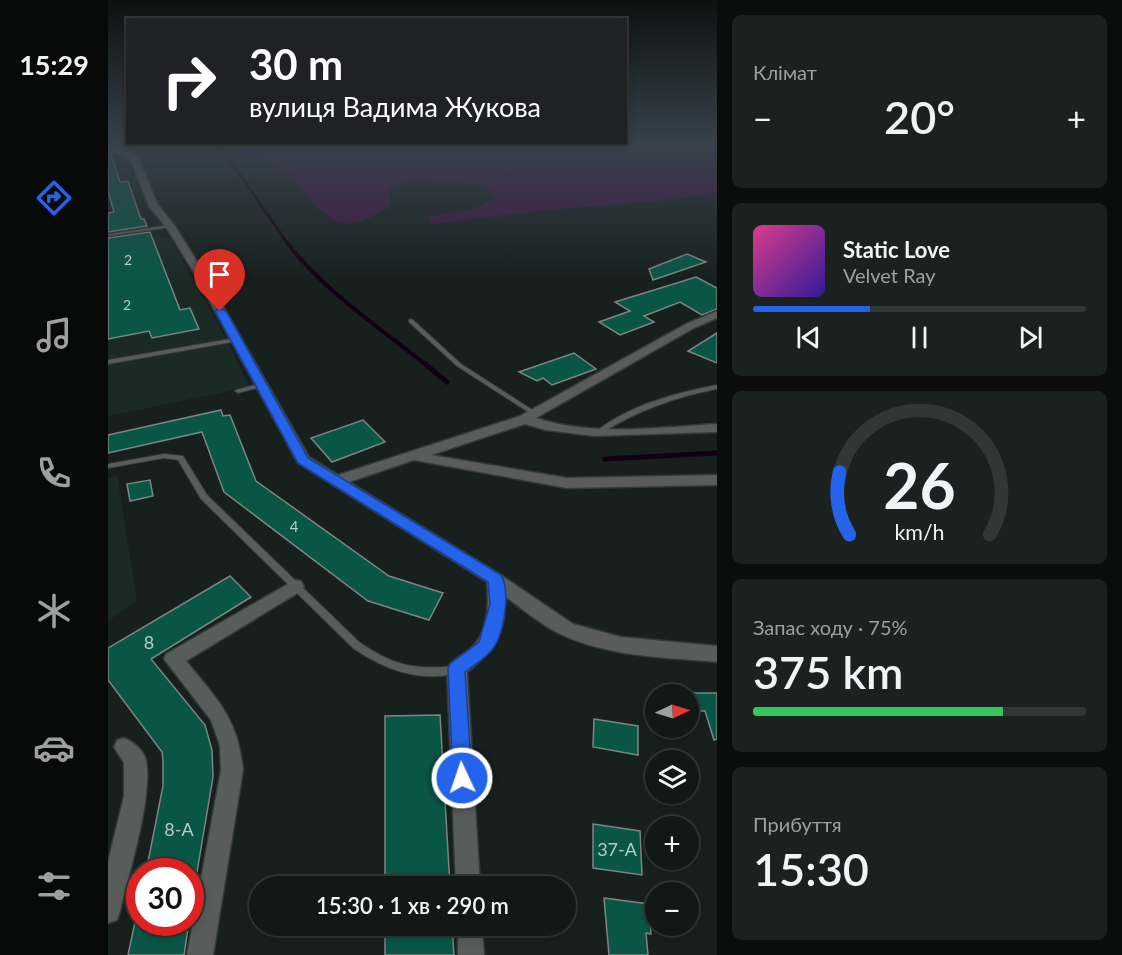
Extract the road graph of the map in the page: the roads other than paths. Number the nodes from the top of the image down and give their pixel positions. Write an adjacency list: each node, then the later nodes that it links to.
1 (148, 191): 2 (street)
2 (170, 226): 3 (lane); 6 (street)
3 (108, 235)
4 (717, 314): 11 (street)
5 (411, 321): 11 (lane)
6 (236, 340): 7 (lane); 8 (street)
7 (108, 362)
8 (263, 385): 10 (lane); 17 (street)
9 (717, 387): 13 (lane)
10 (238, 391)
11 (530, 416): 13 (street); 14 (street)
12 (717, 428): 13 (street)
13 (600, 432)
14 (415, 457): 16 (street); 17 (street)
15 (108, 466): 19 (lane)
16 (717, 480)
17 (336, 481): 18 (street)
18 (495, 579): 20 (street); 21 (street)
19 (295, 586): 21 (lane); 26 (street)
20 (717, 654)
21 (457, 669): 23 (street)
22 (124, 747): 24 (street)
23 (467, 876)
24 (108, 911)
25 (470, 936): 27 (street)
26 (200, 955)
27 (471, 955)

